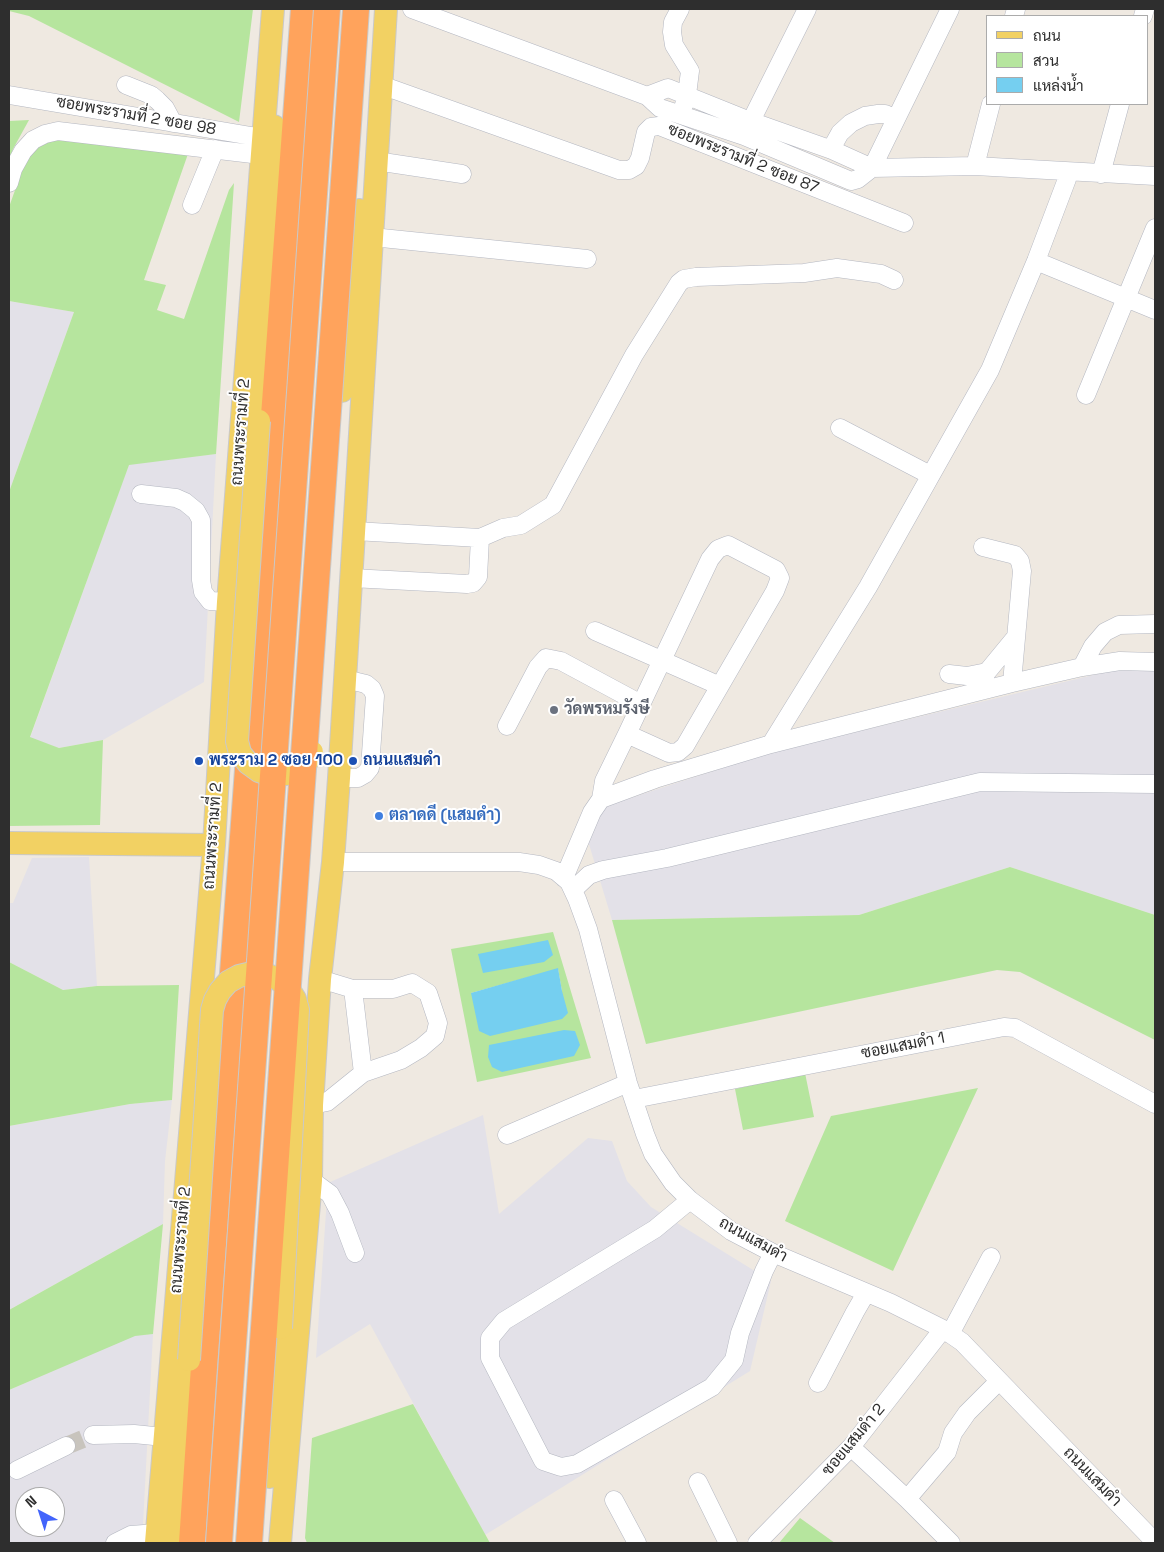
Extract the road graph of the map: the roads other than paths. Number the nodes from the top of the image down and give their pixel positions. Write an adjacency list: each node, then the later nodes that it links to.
1 (273, 9): 11 (main road, ถนนพระรามที่ 2)
2 (304, 9): 102 (highway, ถนนพระรามที่ 2)
3 (327, 9): 103 (highway, bridge)
4 (351, 9): 104 (highway)
5 (356, 9): 105 (highway, bridge)
6 (386, 9): 13 (main road)
7 (412, 9): 16 (street)
8 (680, 9): 15 (street)
9 (807, 9): 22 (street)
10 (950, 9): 20 (street)
11 (269, 73): 13 (main road, bridge); 23 (main road, ถนนพระรามที่ 2)
12 (126, 85): 21 (street)
13 (381, 88): 26 (main road); 35 (street, ซอยพระรามที่ 2 ซอย 87)
14 (9, 95): 21 (street, ซอยพระรามที่ 2 ซอย 98)
15 (687, 95): 16 (street); 19 (street); 22 (street)
16 (647, 96): 19 (street)
17 (991, 105): 27 (street)
18 (1120, 105): 30 (street)
19 (681, 114): 22 (street)
20 (896, 119): 25 (street); 28 (street)
21 (174, 123): 23 (street, ซอยพระรามที่ 2 ซอย 98)
22 (747, 129): 25 (street); 28 (street)
23 (262, 146): 24 (street); 51 (main road, ถนนพระรามที่ 2)
24 (215, 149): 33 (street); 34 (street)
25 (832, 150): 28 (street)
26 (376, 161): 29 (street); 37 (main road)
27 (975, 166): 28 (street); 30 (street)
28 (872, 168)
29 (462, 174)
30 (1101, 174): 31 (street)
31 (1155, 176)
32 (1067, 179): 39 (street)
33 (9, 183)
34 (192, 205)
35 (904, 223)
36 (1155, 228): 41 (street)
37 (372, 237): 38 (street); 47 (main road)
38 (587, 259)
39 (1036, 261): 41 (street); 45 (street)
40 (894, 280): 48 (street)
41 (1126, 297): 42 (street); 43 (street)
42 (1155, 310)
43 (1086, 395)
44 (840, 428): 45 (street)
45 (930, 475): 67 (street)
46 (141, 494): 51 (street)
47 (354, 531): 48 (street); 50 (main road)
48 (480, 538): 50 (street)
49 (983, 547): 54 (street)
50 (351, 578): 60 (main road)
51 (228, 602): 72 (main road, ถนนพระรามที่ 2)
52 (1155, 624): 57 (street)
53 (595, 631): 55 (street)
54 (1015, 638): 58 (street); 61 (street)
55 (662, 661): 62 (street); 62 (street); 64 (street)
56 (1155, 662): 57 (street)
57 (1082, 667): 61 (street)
58 (987, 672): 59 (street); 63 (street)
59 (949, 674)
60 (345, 679): 68 (main road); 68 (street)
61 (1012, 683): 63 (street)
62 (720, 686): 66 (street)
63 (978, 691): 67 (street)
64 (641, 704): 65 (street); 66 (street)
65 (507, 726)
66 (627, 734): 70 (street)
67 (771, 744): 70 (street)
68 (339, 778): 73 (main road)
69 (1155, 784): 74 (street)
70 (601, 799): 74 (street)
71 (9, 843): 72 (main road)
72 (214, 845): 92 (main road, ถนนพระรามที่ 2)
73 (333, 862): 74 (street); 75 (main road)
74 (568, 884): 78 (street, ถนนแสมดำ)
75 (320, 979): 76 (street); 80 (main road)
76 (353, 989): 77 (street); 77 (street)
77 (363, 1073): 80 (street)
78 (631, 1091): 79 (street, ซอยแสมดำ 1); 81 (street, ซอยแสมดำ 1); 83 (street, ถนนแสมดำ)
79 (1155, 1104)
80 (312, 1105): 82 (main road)
81 (507, 1135)
82 (311, 1180): 84 (street); 107 (main road)
83 (690, 1200): 85 (street, ถนนแสมดำ); 85 (street)
84 (355, 1253)
85 (773, 1253): 87 (street, ถนนแสมดำ)
86 (990, 1257): 88 (street, ซอยแสมดำ 2)
87 (866, 1293): 88 (street, ถนนแสมดำ); 90 (street)
88 (947, 1332): 89 (street, ถนนแสมดำ); 94 (street, ซอยแสมดำ 2)
89 (1000, 1381): 97 (street); 100 (street, ถนนแสมดำ)
90 (818, 1382)
91 (93, 1435): 92 (street)
92 (164, 1437): 99 (main road, ถนนพระรามที่ 2)
93 (66, 1446): 95 (street)
94 (851, 1447): 97 (street); 110 (street, ซอยแสมดำ 2)
95 (17, 1470)
96 (698, 1482): 109 (street)
97 (907, 1499): 111 (street)
98 (614, 1500): 108 (street)
99 (162, 1540): 101 (street); 106 (main road, bridge)
100 (1149, 1540)
101 (115, 1543)
102 (192, 1543)
103 (220, 1543)
104 (244, 1543)
105 (249, 1543)
106 (265, 1543)
107 (280, 1543)
108 (637, 1543)
109 (728, 1543)
110 (756, 1543)
111 (951, 1543)

